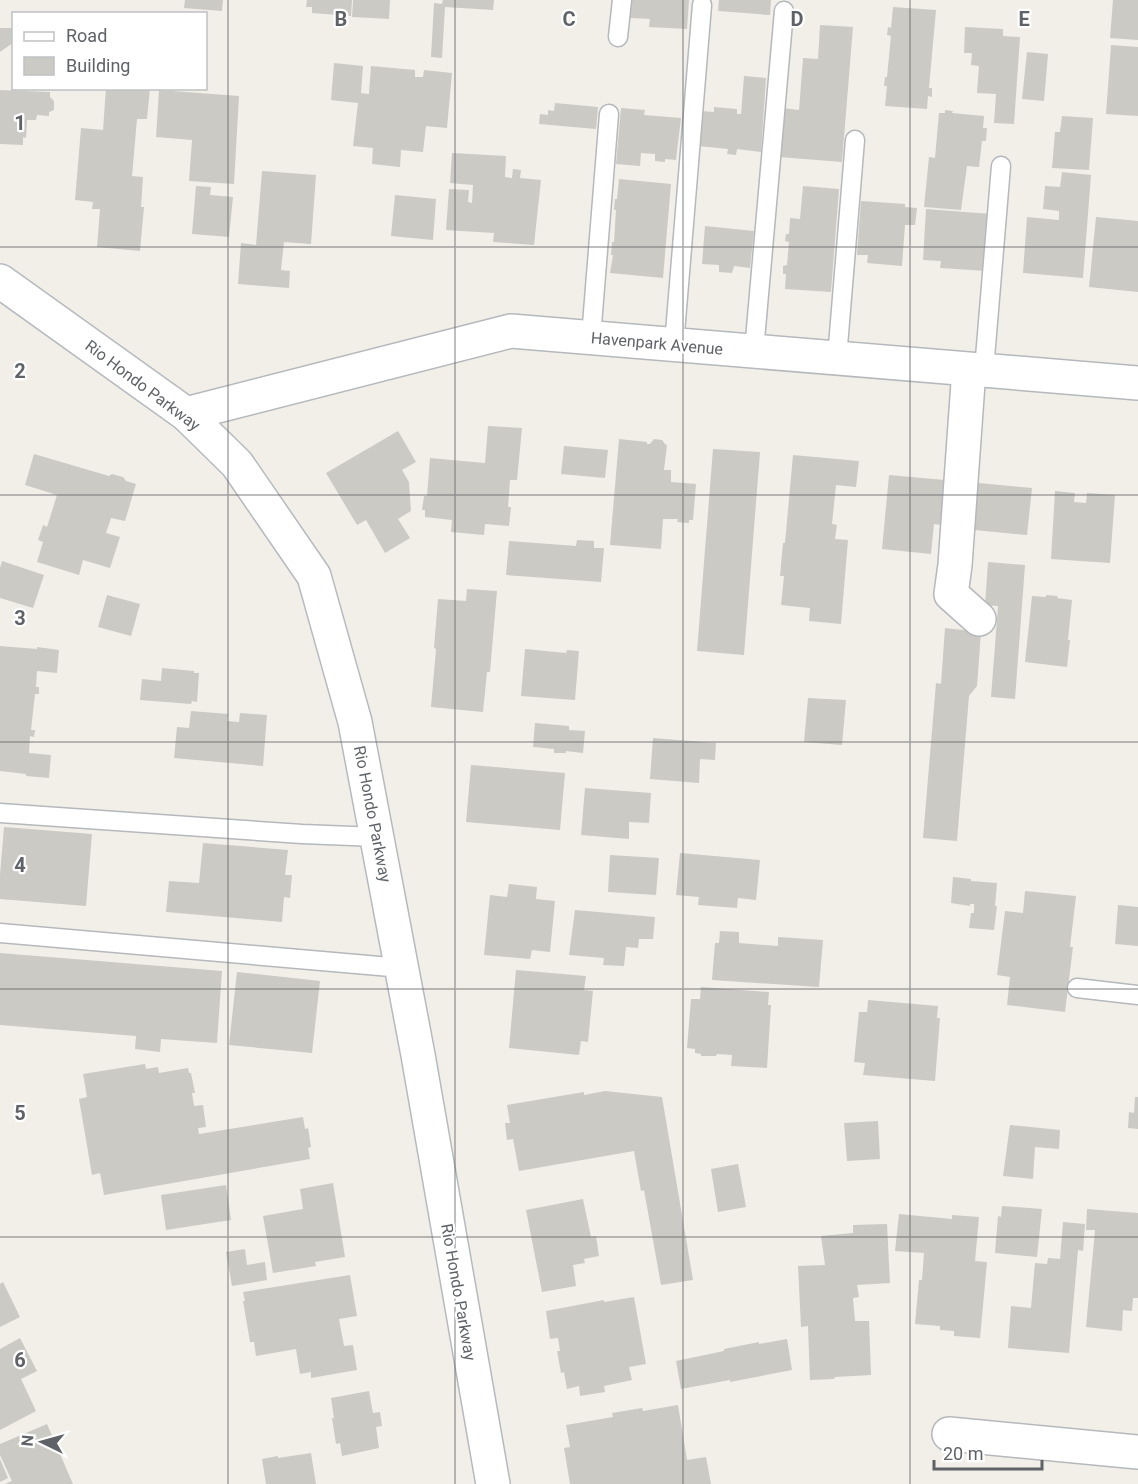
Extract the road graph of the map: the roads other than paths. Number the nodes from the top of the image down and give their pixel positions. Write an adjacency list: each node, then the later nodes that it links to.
1 (622, 0): 4 (lane)
2 (702, 5): 10 (lane)
3 (784, 11): 11 (lane)
4 (618, 36)
5 (609, 114): 9 (lane)
6 (855, 140): 12 (lane)
7 (1001, 166): 13 (lane)
8 (0, 281): 15 (street, Rio Hondo Parkway)
9 (591, 337): 10 (street, Havenpark Avenue); 15 (street, Havenpark Avenue)
10 (674, 345): 11 (street, Havenpark Avenue)
11 (754, 351): 12 (street, Havenpark Avenue)
12 (837, 358): 13 (street, Havenpark Avenue)
13 (976, 370): 14 (street, Havenpark Avenue); 16 (street)
14 (1138, 383)
15 (186, 414): 18 (street, Rio Hondo Parkway)
16 (979, 619)
17 (0, 813): 18 (lane)
18 (377, 837): 20 (street, Rio Hondo Parkway)
19 (0, 933): 20 (lane)
20 (402, 968): 25 (street, Rio Hondo Parkway)
21 (1077, 988): 22 (lane)
22 (1138, 995)
23 (949, 1434): 24 (street)
24 (1138, 1452)
25 (492, 1484)

